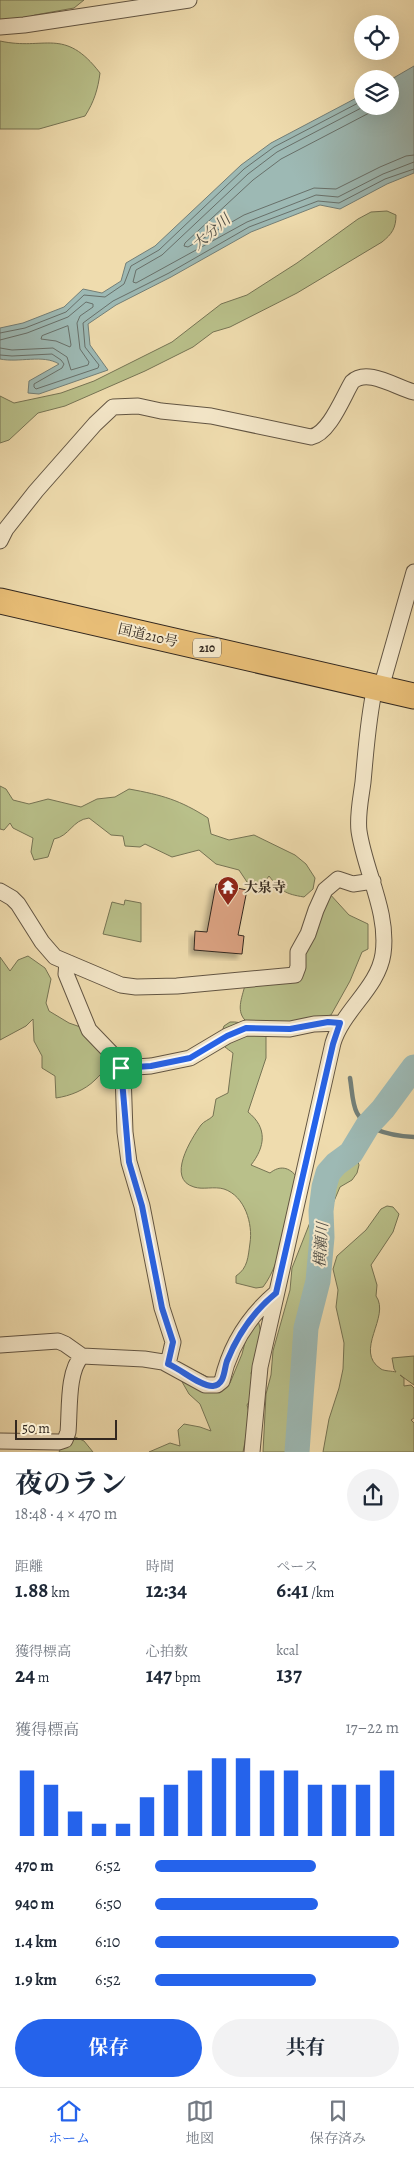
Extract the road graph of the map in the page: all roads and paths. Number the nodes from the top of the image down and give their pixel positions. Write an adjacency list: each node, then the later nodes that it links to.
1 (189, 0): 2 (street)
2 (0, 27)
3 (414, 392): 4 (street)
4 (0, 541)
5 (414, 572): 7 (street)
6 (0, 601): 7 (highway, 国道210号 / 210)
7 (378, 688): 8 (highway, 国道210号 / 210); 9 (street)
8 (414, 696)
9 (373, 881): 11 (street); 12 (street)
10 (0, 891): 11 (street)
11 (67, 962): 13 (street)
12 (340, 1023): 13 (street); 14 (street)
13 (121, 1068): 17 (street)
14 (276, 1293): 17 (street); 19 (street)
15 (0, 1345): 16 (street)
16 (82, 1356): 17 (street); 18 (street)
17 (168, 1364)
18 (0, 1441)
19 (252, 1452)

